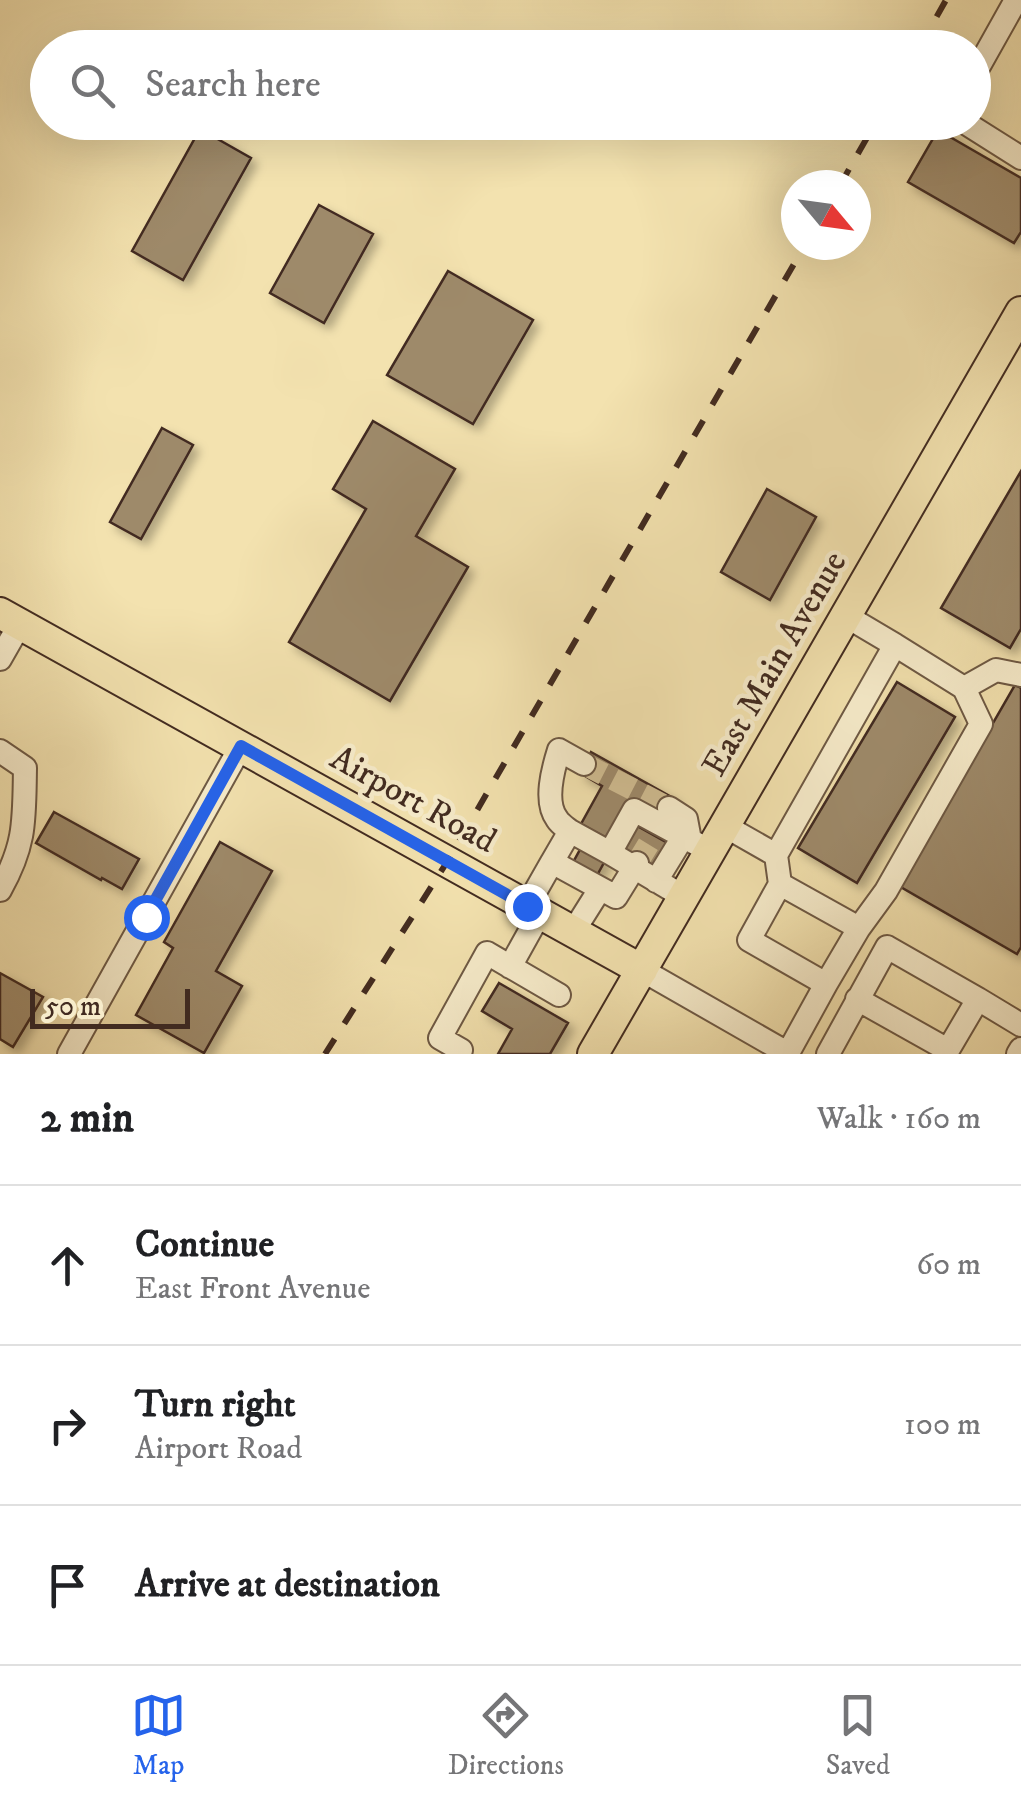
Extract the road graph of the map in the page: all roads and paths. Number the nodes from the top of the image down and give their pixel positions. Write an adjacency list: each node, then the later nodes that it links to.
1 (1016, 0): 2 (street)
2 (991, 45)
3 (991, 139): 4 (street)
4 (1021, 158)
5 (1021, 312): 6 (main road, East Main Avenue)
6 (846, 616): 8 (street); 16 (main road, East Main Avenue)
7 (10, 618): 9 (street); 12 (main road, Airport Road)
8 (895, 646): 11 (street); 18 (street)
9 (0, 659)
10 (1021, 675): 11 (street)
11 (964, 688): 27 (street)
12 (241, 746): 26 (main road, Airport Road); 37 (street)
13 (0, 751): 24 (street)
14 (584, 764): 15 (street)
15 (570, 832): 17 (street); 19 (street)
16 (702, 838): 17 (street); 18 (street); 21 (street); 25 (main road, East Main Avenue)
17 (610, 853): 20 (street)
18 (776, 854): 22 (street)
19 (552, 862): 23 (street); 26 (street)
20 (636, 866): 21 (street); 23 (street)
21 (656, 881): 25 (street)
22 (780, 884): 27 (street); 31 (street)
23 (600, 889): 28 (street)
24 (0, 890)
25 (684, 897): 30 (main road, East Main Avenue)
26 (534, 910): 28 (main road, Airport Road); 29 (street)
27 (859, 928): 31 (street)
28 (573, 932): 30 (main road, Airport Road)
29 (510, 967): 32 (street); 36 (street)
30 (642, 970): 38 (main road, East Main Avenue); 39 (street, Airport Road)
31 (826, 984): 39 (street)
32 (558, 995)
33 (857, 999): 34 (street); 34 (street); 40 (street)
34 (978, 999): 35 (street)
35 (1021, 1025)
36 (462, 1053)
37 (70, 1054)
38 (593, 1054)
39 (788, 1054)
40 (828, 1054)

